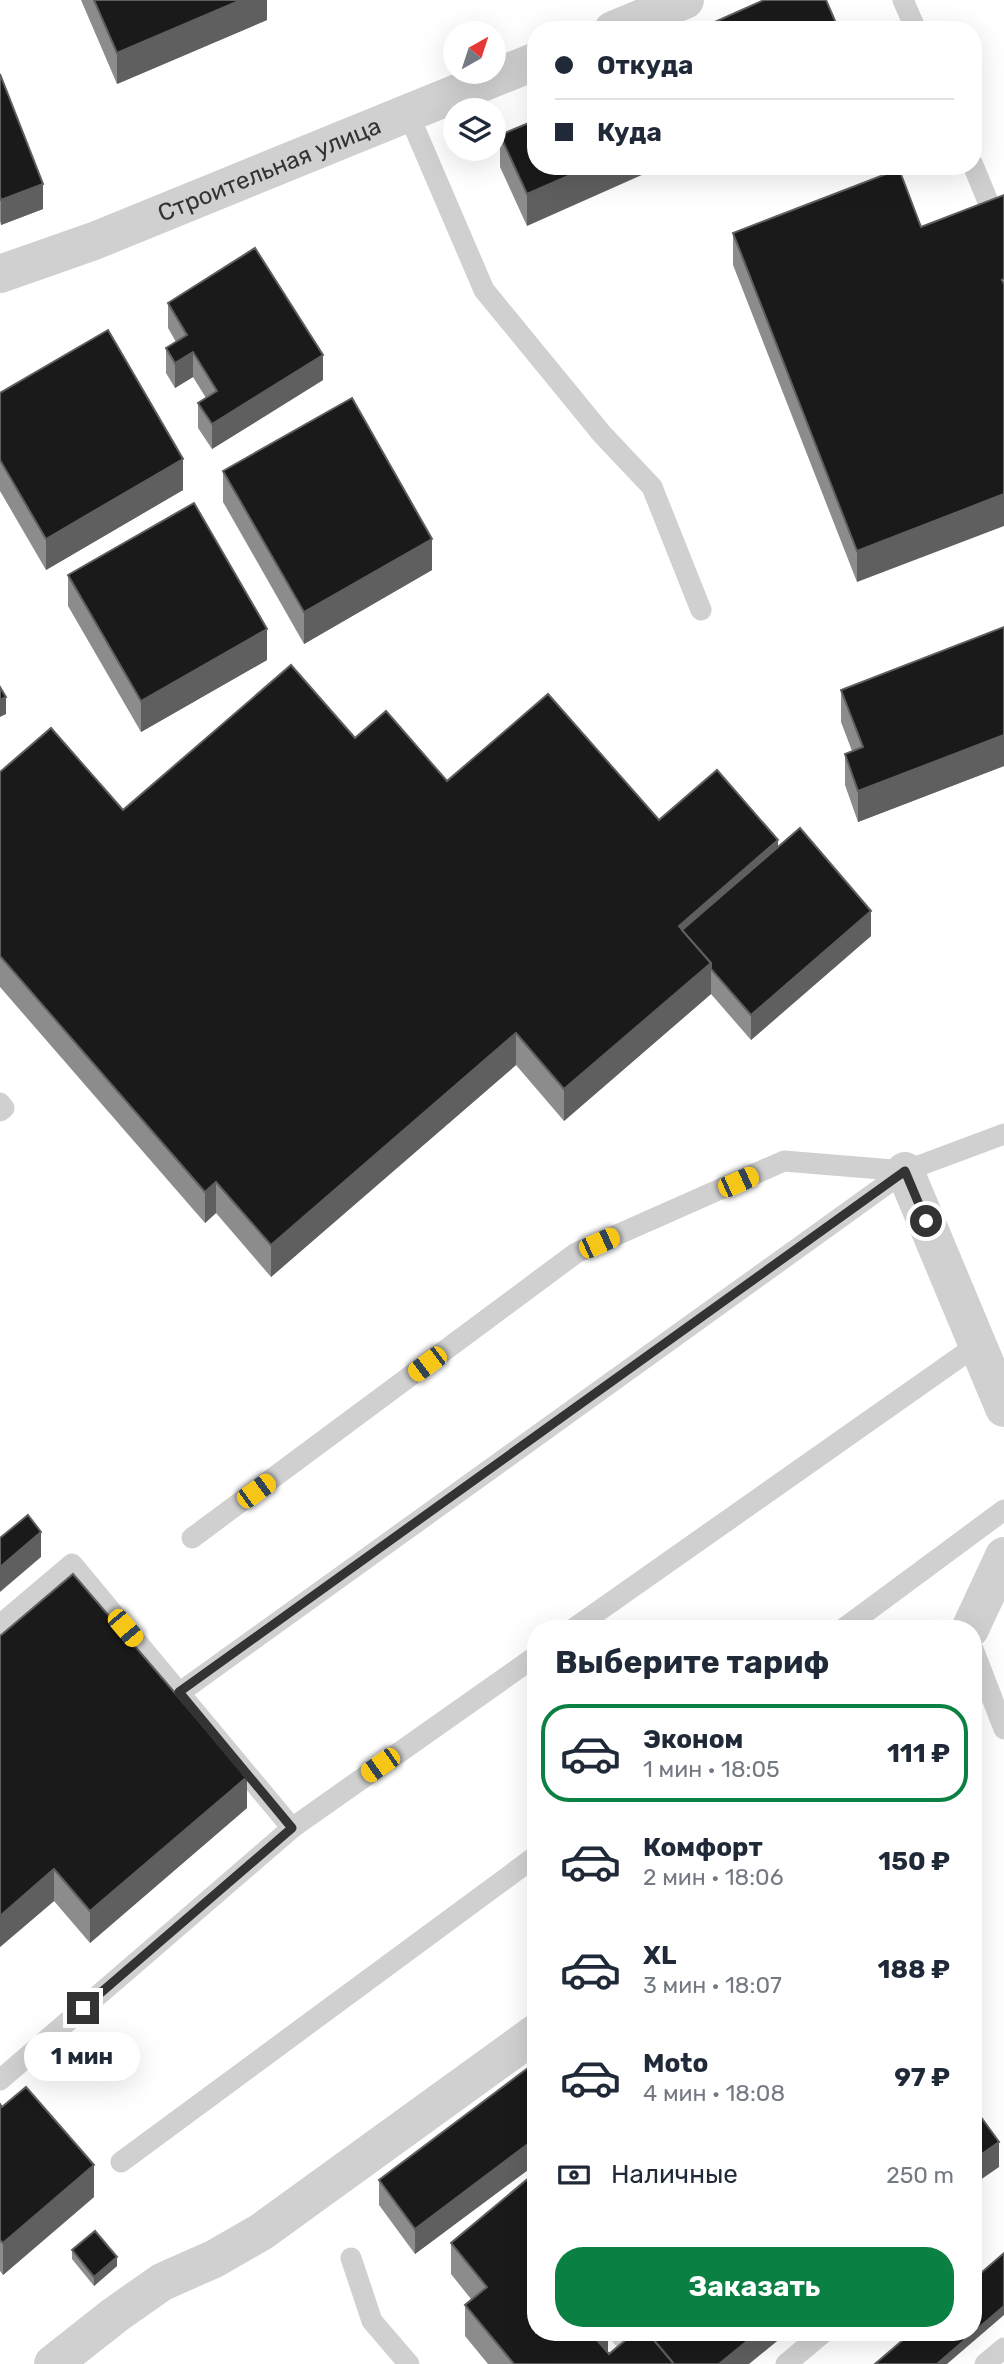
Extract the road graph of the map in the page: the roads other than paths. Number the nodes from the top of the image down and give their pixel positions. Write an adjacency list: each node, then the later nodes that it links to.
1 (685, 0): 3 (street)
2 (903, 0): 4 (lane)
3 (635, 21)
4 (912, 21)
5 (527, 65): 6 (street, Строительная улица)
6 (408, 113): 9 (street, Строительная улица); 10 (lane)
7 (977, 175): 8 (lane)
8 (989, 204)
9 (0, 274)
10 (701, 610)
11 (0, 1103): 12 (lane)
12 (0, 1111)
13 (1004, 1134): 14 (lane)
14 (905, 1171): 15 (street); 18 (lane); 26 (lane)
15 (977, 1345): 16 (street); 20 (lane)
16 (1004, 1408)
17 (1004, 1510): 21 (lane)
18 (192, 1538)
19 (1004, 1556): 22 (street)
20 (586, 1620)
21 (855, 1620)
22 (974, 1620)
23 (0, 1625): 26 (lane)
24 (527, 1662): 28 (lane)
25 (982, 1672): 27 (lane)
26 (179, 1692): 28 (lane)
27 (1004, 1729)
28 (292, 1828): 31 (lane)
29 (527, 1863): 32 (lane)
30 (527, 2040): 36 (street)
31 (0, 2080)
32 (121, 2162)
33 (351, 2258): 37 (lane)
34 (813, 2341): 38 (lane)
35 (1004, 2348): 39 (lane)
36 (53, 2364)
37 (409, 2364)
38 (786, 2364)
39 (985, 2364)

